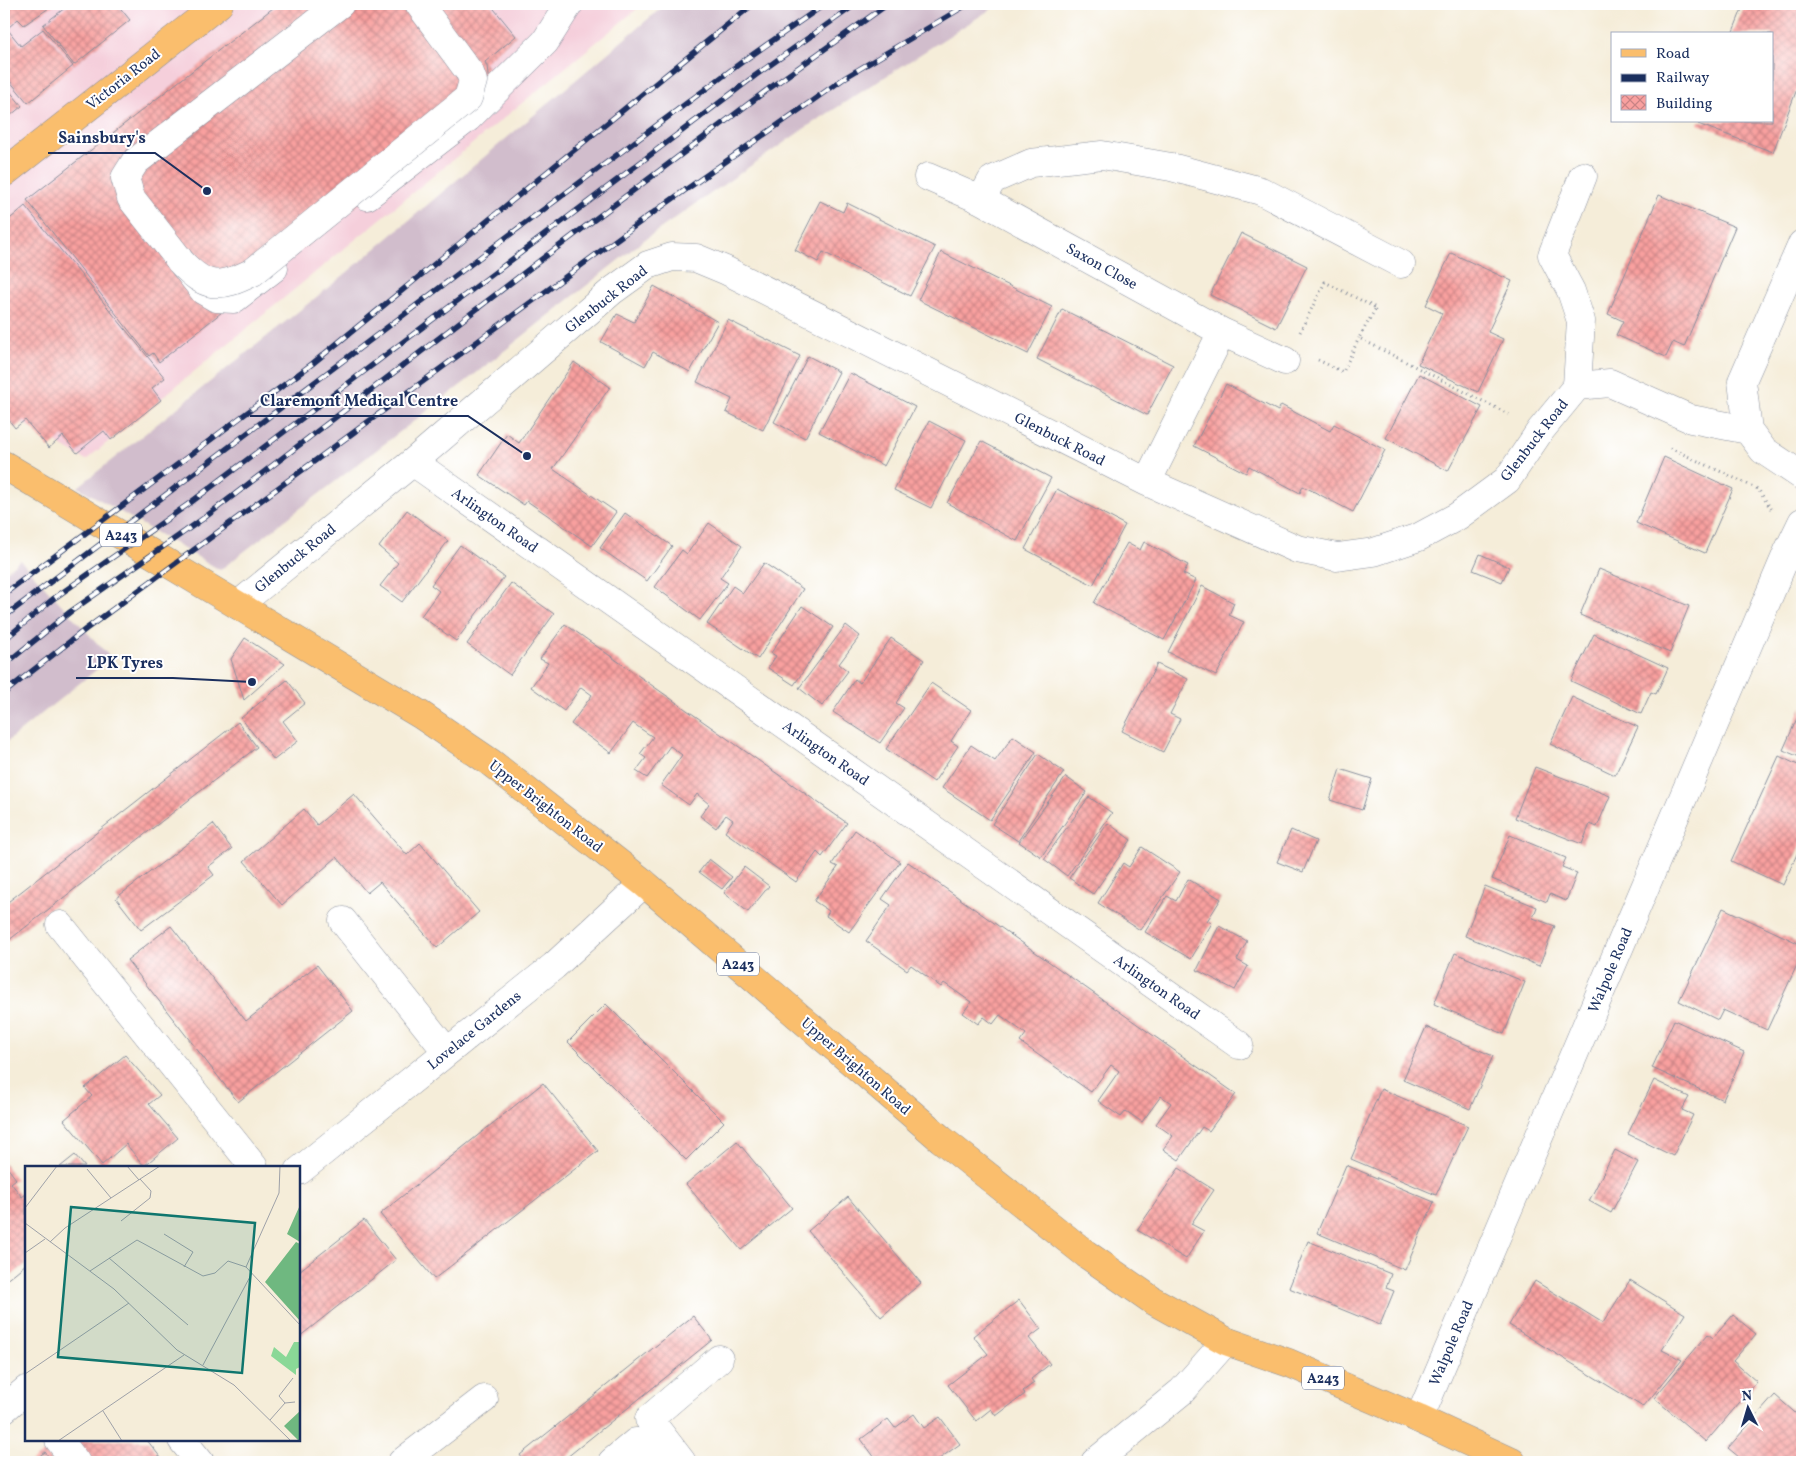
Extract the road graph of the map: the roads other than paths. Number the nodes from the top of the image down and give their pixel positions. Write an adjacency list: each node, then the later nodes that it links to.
1 (219, 4): 5 (main road, Victoria Road)
2 (340, 4): 4 (street)
3 (419, 4): 10 (street, bridge)
4 (569, 4)
5 (4, 173)
6 (1583, 176): 14 (street)
7 (928, 177): 8 (street, Saxon Close)
8 (986, 190): 11 (street); 12 (street, Saxon Close)
9 (1802, 244): 15 (street)
10 (180, 261)
11 (1401, 264)
12 (1222, 332): 13 (street, Saxon Close); 19 (street)
13 (1289, 354)
14 (1576, 386): 15 (street, Glenbuck Road); 19 (street, Glenbuck Road)
15 (1748, 430): 18 (street)
16 (413, 462): 19 (street, Glenbuck Road); 21 (street, Glenbuck Road); 25 (street, Arlington Road)
17 (4, 465): 21 (main road, A243)
18 (1802, 476)
19 (1147, 482)
20 (1802, 522): 32 (street, Walpole Road)
21 (238, 605): 22 (main road, Upper Brighton Road / A243)
22 (644, 883): 26 (street, Lovelace Gardens); 29 (main road, Upper Brighton Road / A243)
23 (343, 921): 26 (street)
24 (60, 925): 27 (street)
25 (1239, 1045)
26 (447, 1052): 28 (street, Lovelace Gardens)
27 (253, 1166)
28 (300, 1170)
29 (1226, 1341): 32 (main road, Upper Brighton Road / A243); 41 (street)
30 (719, 1359): 40 (street)
31 (484, 1399): 37 (street)
32 (1419, 1418): 42 (main road, Upper Brighton Road / A243)
33 (60, 1441): 35 (street)
34 (183, 1441): 36 (street)
35 (76, 1462)
36 (200, 1462)
37 (402, 1462)
38 (612, 1462): 39 (street)
39 (652, 1462)
40 (682, 1462)
41 (1095, 1462)
42 (1512, 1462)

